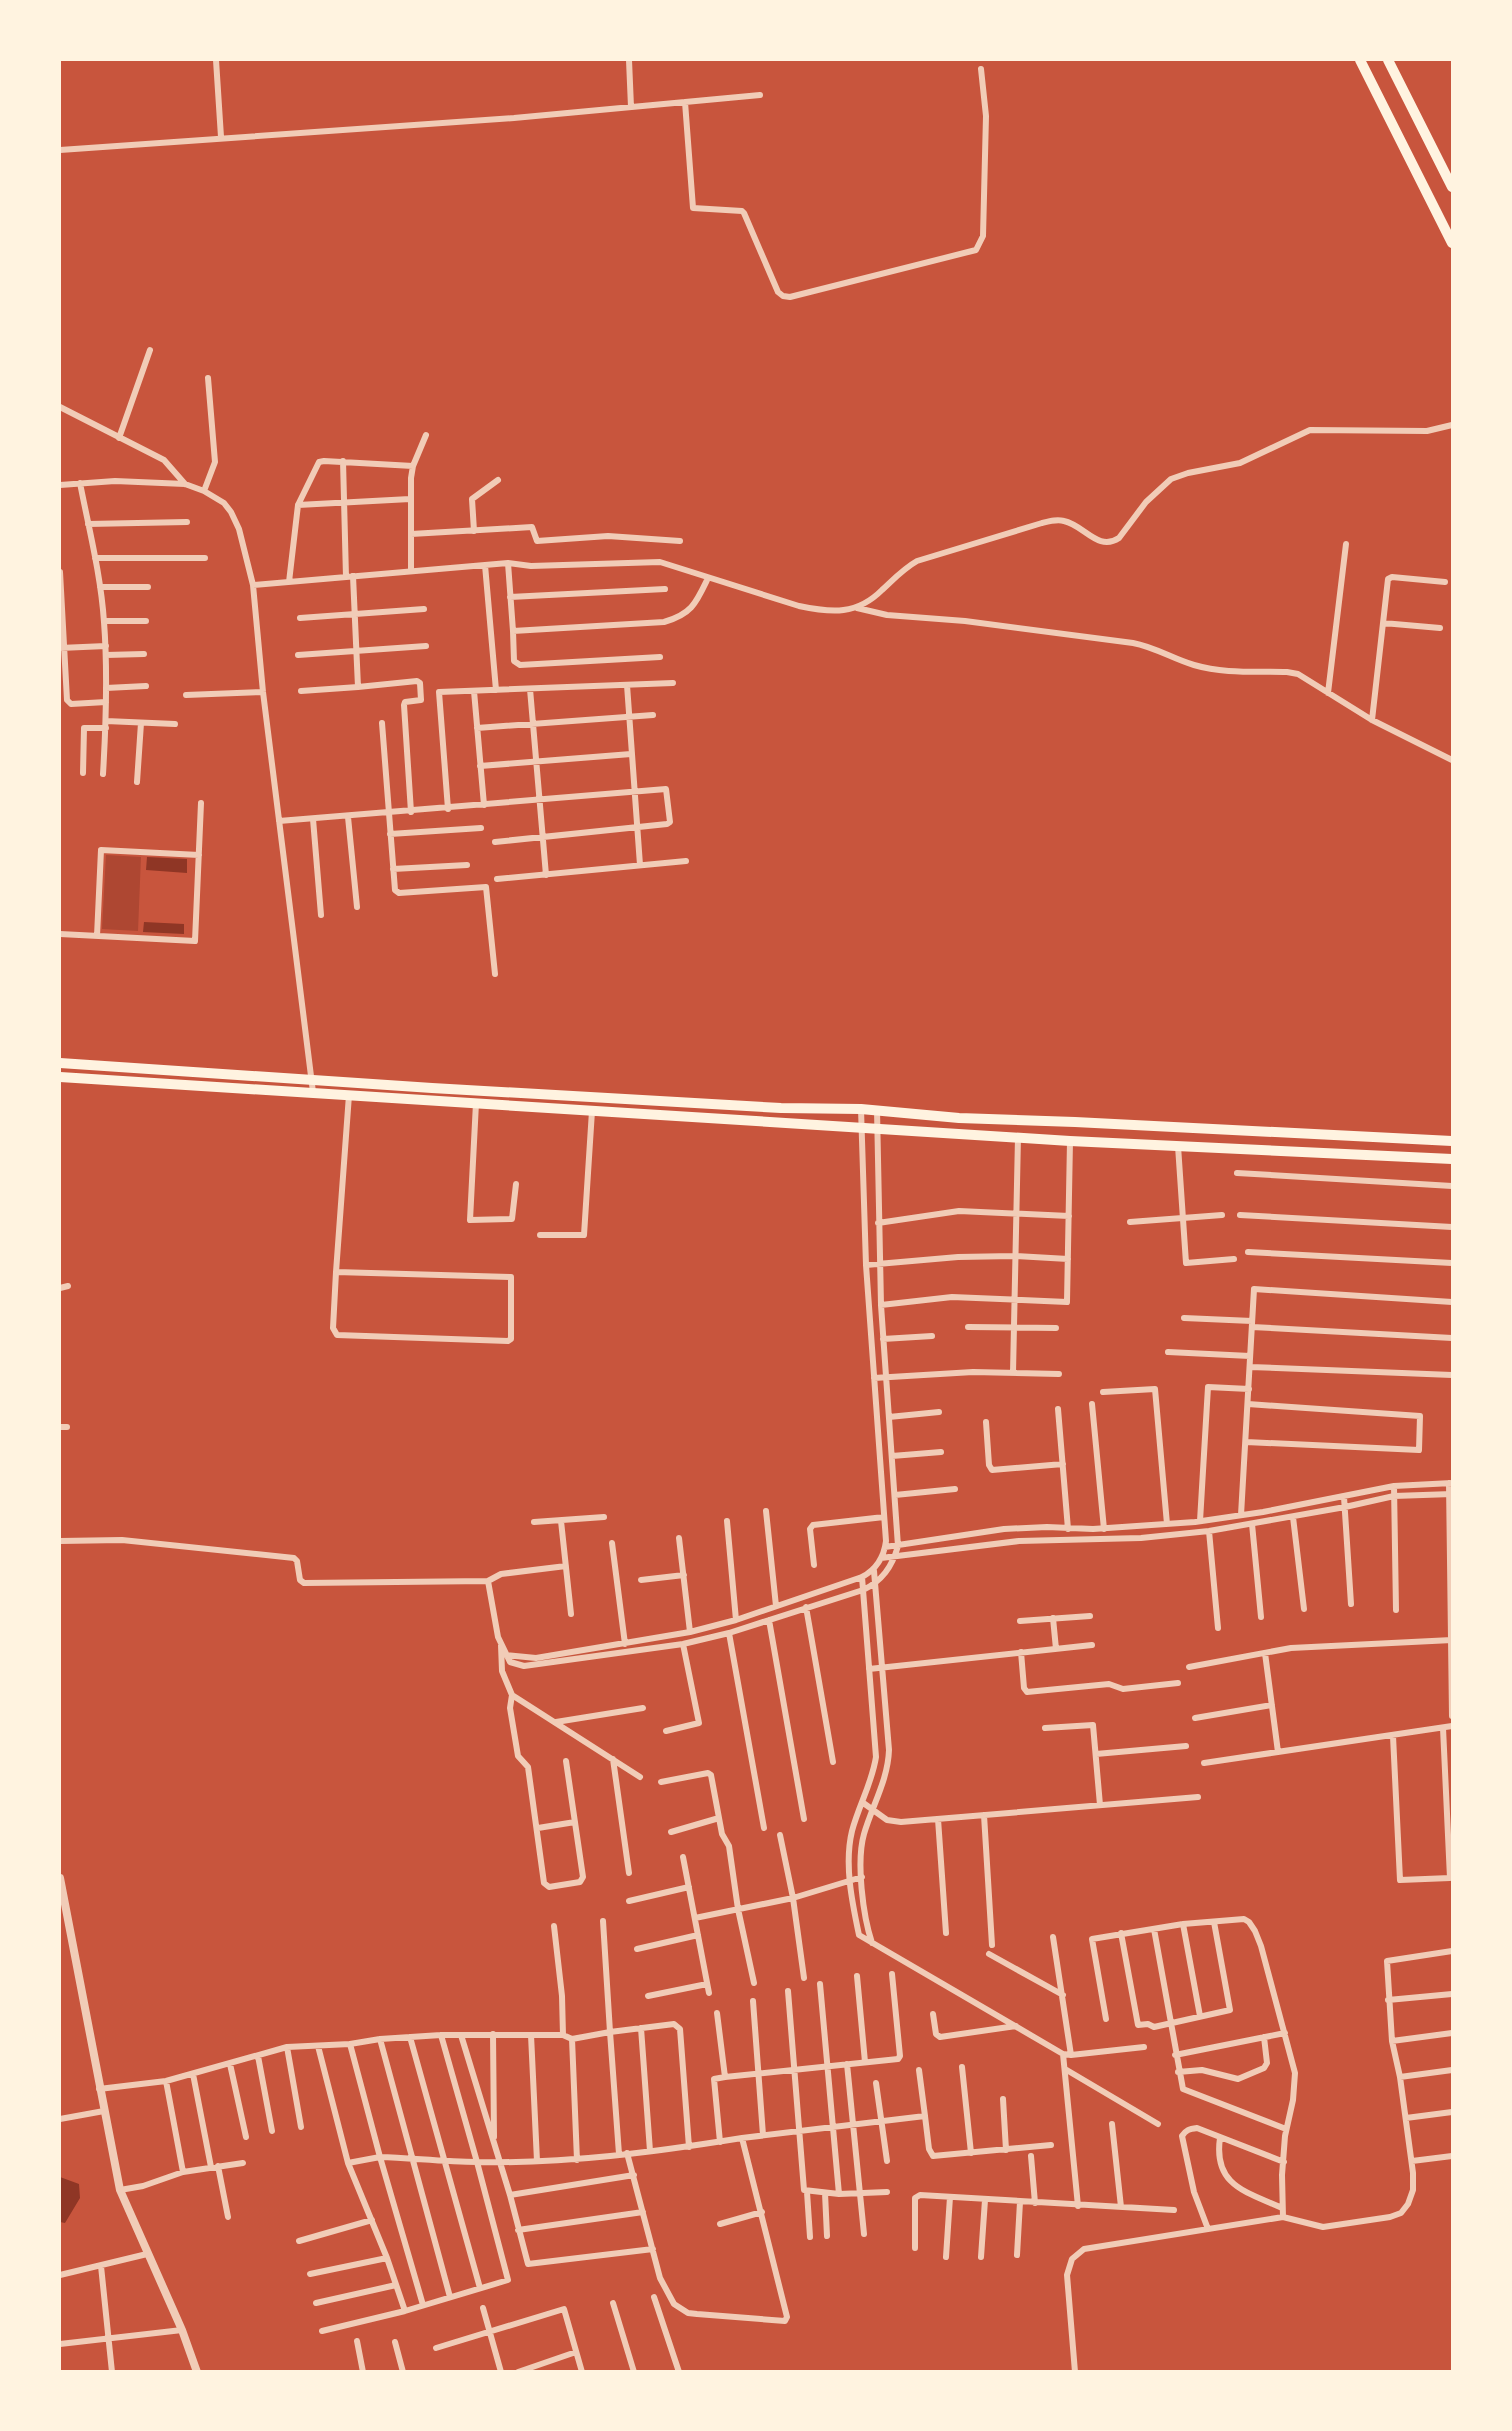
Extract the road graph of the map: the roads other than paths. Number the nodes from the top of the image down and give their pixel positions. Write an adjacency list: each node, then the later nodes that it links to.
1 (216, 60): 9 (street)
2 (629, 60): 8 (street)
3 (1360, 60): 12 (highway)
4 (1388, 60): 11 (highway)
5 (981, 68): 7 (street)
6 (760, 95): 7 (street)
7 (685, 102): 8 (street)
8 (631, 107): 9 (street)
9 (221, 137): 10 (street)
10 (60, 150)
11 (1452, 187)
12 (1452, 243)
13 (149, 350): 18 (street)
14 (208, 378): 25 (street)
15 (60, 407): 18 (street)
16 (1452, 425): 51 (street)
17 (426, 435): 20 (street)
18 (119, 438): 23 (street)
19 (343, 461): 20 (street); 27 (street); 28 (street)
20 (414, 466): 26 (street)
21 (498, 480): 31 (street)
22 (80, 483): 23 (street); 24 (street); 30 (street)
23 (185, 484): 25 (street)
24 (60, 485)
25 (204, 491): 45 (street)
26 (410, 499): 27 (street); 32 (street)
27 (344, 502): 28 (street); 41 (street)
28 (298, 505): 43 (street)
29 (187, 522): 30 (street)
30 (88, 524): 35 (street)
31 (474, 531): 32 (street); 33 (street)
32 (411, 534): 39 (street)
33 (680, 541)
34 (1346, 544): 78 (street)
35 (95, 558): 36 (street); 46 (street)
36 (205, 558)
37 (508, 563): 38 (street); 42 (street); 49 (street)
38 (485, 565): 39 (street); 74 (street)
39 (411, 571): 41 (street)
40 (60, 572): 50 (street)
41 (350, 576): 43 (street); 53 (street)
42 (708, 578): 51 (street); 59 (street)
43 (289, 582): 45 (street)
44 (1445, 582): 57 (street)
45 (253, 585): 77 (street)
46 (100, 587): 47 (street); 55 (street)
47 (148, 587)
48 (665, 589): 49 (street)
49 (510, 597): 59 (street)
50 (61, 604): 62 (street)
51 (857, 608): 78 (street)
52 (424, 609): 53 (street)
53 (355, 614): 54 (street); 63 (street)
54 (300, 618)
55 (104, 621): 56 (street); 60 (street)
56 (146, 621)
57 (1383, 623): 58 (street); 83 (street)
58 (1440, 628)
59 (513, 631): 67 (street)
60 (106, 646): 62 (street); 65 (street)
61 (426, 646): 63 (street)
62 (62, 648): 80 (street)
63 (356, 652): 66 (street); 71 (street)
64 (144, 654): 65 (street)
65 (106, 655): 72 (street)
66 (298, 655)
67 (660, 657)
68 (673, 683): 69 (street)
69 (627, 685): 73 (street); 82 (street)
70 (146, 686): 72 (street)
71 (358, 687): 75 (street); 102 (street)
72 (106, 688): 80 (street)
73 (530, 689): 74 (street); 88 (street)
74 (496, 690): 76 (street)
75 (301, 691)
76 (474, 691): 89 (street); 101 (street)
77 (262, 692): 79 (street); 106 (street)
78 (1328, 693): 83 (street)
79 (186, 695)
80 (106, 702): 86 (street)
81 (653, 715): 82 (street)
82 (629, 716): 88 (street); 90 (street)
83 (1371, 720): 91 (street)
84 (141, 723): 86 (street); 87 (street); 96 (street)
85 (382, 723): 103 (street)
86 (106, 724): 94 (street); 95 (street)
87 (175, 724)
88 (533, 724): 89 (street); 92 (street)
89 (477, 728): 93 (street)
90 (631, 754): 92 (street); 97 (street)
91 (1452, 760)
92 (536, 761): 93 (street); 98 (street)
93 (481, 766): 100 (street)
94 (83, 773)
95 (103, 774)
96 (137, 782)
97 (634, 791): 98 (street); 107 (street); 107 (street)
98 (539, 800): 100 (street); 110 (street)
99 (201, 803): 112 (street)
100 (484, 805): 101 (street)
101 (448, 808): 102 (street)
102 (411, 812): 103 (street)
103 (388, 814): 104 (street); 109 (street)
104 (348, 817): 105 (street); 119 (street)
105 (313, 819): 106 (street); 120 (street)
106 (278, 821): 126 (street)
107 (637, 827): 110 (street); 115 (street)
108 (481, 828): 109 (street)
109 (390, 834): 116 (street)
110 (543, 837): 111 (street); 117 (street)
111 (495, 842)
112 (199, 855): 122 (street); 122 (street)
113 (686, 861): 115 (street)
114 (467, 865): 116 (street)
115 (640, 865): 117 (street)
116 (393, 869): 123 (street)
117 (546, 874): 118 (street)
118 (496, 879)
119 (357, 907)
120 (321, 915)
121 (60, 934): 122 (street)
122 (97, 936)
123 (495, 974)
124 (60, 1063): 126 (highway)
125 (60, 1077): 127 (highway)
126 (312, 1078): 127 (street); 130 (highway)
127 (313, 1092): 128 (highway)
128 (349, 1095): 129 (highway); 159 (street)
129 (476, 1103): 132 (highway); 141 (street)
130 (861, 1109): 131 (highway); 133 (street)
131 (877, 1110): 134 (street); 137 (highway)
132 (592, 1111): 133 (highway); 151 (street)
133 (861, 1128): 134 (highway); 158 (street)
134 (877, 1129): 135 (highway); 149 (street)
135 (1018, 1138): 136 (highway); 143 (street)
136 (1070, 1141): 138 (highway); 146 (street)
137 (1452, 1141)
138 (1178, 1146): 139 (highway); 147 (street)
139 (1452, 1159)
140 (1237, 1173): 142 (street)
141 (516, 1184)
142 (1452, 1186)
143 (1016, 1212): 146 (street); 149 (street); 153 (street)
144 (1222, 1215): 147 (street)
145 (1240, 1215): 150 (street)
146 (1069, 1216): 154 (street)
147 (1184, 1218): 148 (street); 155 (street)
148 (1130, 1222)
149 (878, 1223): 157 (street)
150 (1452, 1227)
151 (540, 1235)
152 (1248, 1252): 156 (street)
153 (1014, 1256): 154 (street); 157 (street); 162 (street)
154 (1068, 1259): 162 (street)
155 (1234, 1259)
156 (1452, 1263)
157 (880, 1264): 158 (street); 164 (street)
158 (866, 1265): 179 (street)
159 (336, 1272): 159 (street)
160 (68, 1286): 161 (street)
161 (60, 1288)
162 (1013, 1300): 164 (street); 168 (street)
163 (1452, 1301): 166 (street)
164 (881, 1305): 172 (street)
165 (1184, 1318): 166 (street)
166 (1252, 1324): 171 (street); 174 (street)
167 (968, 1327): 168 (street)
168 (1013, 1328): 169 (street); 176 (street)
169 (1056, 1328)
170 (932, 1336): 172 (street)
171 (1452, 1338)
172 (883, 1339): 180 (street)
173 (1168, 1352): 174 (street)
174 (1250, 1356): 175 (street)
175 (1250, 1367): 178 (street); 181 (street)
176 (1013, 1373): 177 (street); 180 (street)
177 (1059, 1374)
178 (1452, 1375)
179 (874, 1378): 180 (street); 204 (street)
180 (886, 1378): 187 (street)
181 (1249, 1389): 184 (street); 208 (street)
182 (1103, 1392): 210 (street)
183 (1092, 1404): 214 (street)
184 (1248, 1404): 189 (street); 189 (street)
185 (1058, 1409): 192 (street)
186 (939, 1412): 187 (street)
187 (889, 1417): 191 (street)
188 (986, 1422): 192 (street)
189 (1246, 1442): 202 (street)
190 (941, 1452): 191 (street)
191 (892, 1456): 197 (street)
192 (1063, 1464): 213 (street)
193 (1451, 1483): 194 (street); 196 (street)
194 (1394, 1486): 198 (street); 199 (street)
195 (955, 1489): 197 (street)
196 (1451, 1494): 198 (street); 249 (street)
197 (895, 1495): 221 (street)
198 (1394, 1496): 200 (street); 238 (street)
199 (1344, 1497): 200 (street); 202 (street)
200 (1345, 1507): 205 (street); 234 (street)
201 (766, 1511): 235 (street)
202 (1241, 1515): 208 (street)
203 (604, 1517): 206 (street)
204 (884, 1517): 222 (street); 225 (street)
205 (1293, 1517): 211 (street); 237 (street)
206 (561, 1521): 209 (street); 226 (street)
207 (727, 1521): 243 (street)
208 (1200, 1521): 210 (street)
209 (534, 1522)
210 (1167, 1524): 212 (street)
211 (1252, 1524): 215 (street); 241 (street)
212 (1140, 1526): 214 (street); 217 (street)
213 (1068, 1528): 214 (street); 218 (street); 221 (street)
214 (1104, 1529)
215 (1209, 1531): 217 (street); 246 (street)
216 (679, 1538): 228 (street)
217 (1141, 1538): 218 (street)
218 (1068, 1539): 223 (street)
219 (60, 1541): 231 (street)
220 (612, 1543): 250 (street)
221 (898, 1546): 222 (street); 223 (street)
222 (885, 1547): 224 (street)
223 (895, 1557): 224 (street); 232 (street)
224 (881, 1558): 227 (street)
225 (814, 1565)
226 (566, 1566): 231 (street); 239 (street)
227 (874, 1571): 229 (street); 232 (street)
228 (684, 1575): 230 (street); 247 (street)
229 (862, 1577): 233 (street); 235 (street)
230 (641, 1580)
231 (488, 1581): 252 (street)
232 (877, 1583): 233 (street); 259 (street)
233 (863, 1590): 236 (street); 261 (street)
234 (1351, 1604)
235 (776, 1606): 243 (street)
236 (806, 1608): 244 (street); 281 (street)
237 (1304, 1609)
238 (1396, 1610)
239 (571, 1614)
240 (1090, 1616): 242 (street)
241 (1261, 1617)
242 (1053, 1618): 245 (street); 254 (street)
243 (736, 1620): 247 (street)
244 (769, 1620): 248 (street); 291 (street)
245 (1020, 1621)
246 (1219, 1628)
247 (690, 1632): 250 (street)
248 (729, 1633): 251 (street); 295 (street)
249 (1451, 1640): 257 (street); 266 (street)
250 (624, 1642): 255 (street); 258 (street)
251 (683, 1644): 255 (street); 274 (street)
252 (501, 1645): 258 (street); 263 (street)
253 (1092, 1645): 254 (street)
254 (1056, 1649): 256 (street)
255 (626, 1652): 258 (street)
256 (1021, 1652): 259 (street); 262 (street)
257 (1265, 1653): 260 (street); 264 (street)
258 (506, 1655)
259 (882, 1667): 261 (street); 268 (street)
260 (1189, 1667)
261 (869, 1669): 269 (street)
262 (1178, 1684)
263 (512, 1695): 270 (street); 294 (street)
264 (1272, 1704): 267 (street); 277 (street)
265 (643, 1708): 270 (street)
266 (1452, 1716)
267 (1195, 1718)
268 (887, 1719): 269 (street); 288 (street)
269 (873, 1720): 286 (street)
270 (556, 1722): 279 (street)
271 (1452, 1726): 273 (street)
272 (1045, 1728): 278 (street)
273 (1443, 1728): 275 (street); 275 (street)
274 (666, 1731)
275 (1394, 1735): 277 (street)
276 (1186, 1746): 278 (street)
277 (1278, 1752): 282 (street)
278 (1096, 1754): 287 (street)
279 (613, 1759): 283 (street); 299 (street)
280 (566, 1761): 293 (street)
281 (833, 1762)
282 (1204, 1763)
283 (640, 1777)
284 (661, 1782): 290 (street)
285 (1198, 1797): 287 (street)
286 (862, 1802): 288 (street); 302 (street)
287 (1100, 1805): 289 (street)
288 (873, 1811): 292 (street); 300 (street)
289 (984, 1815): 292 (street); 319 (street)
290 (719, 1818): 296 (street); 307 (street)
291 (804, 1819)
292 (938, 1819): 314 (street)
293 (575, 1822): 294 (street); 294 (street)
294 (538, 1828)
295 (764, 1828)
296 (671, 1832)
297 (780, 1835): 304 (street)
298 (683, 1857): 303 (street)
299 (629, 1873)
300 (862, 1877): 302 (street); 318 (street)
301 (60, 1878): 306 (street)
302 (850, 1881): 304 (street); 318 (street)
303 (688, 1887): 305 (street); 308 (street)
304 (793, 1898): 307 (street); 325 (street)
305 (629, 1901)
306 (63, 1906): 379 (street)
307 (738, 1909): 308 (street); 326 (street)
308 (695, 1918): 316 (street)
309 (603, 1921): 343 (street)
310 (1214, 1922): 311 (street); 338 (street); 344 (street)
311 (1183, 1924): 313 (street); 338 (street)
312 (554, 1926): 350 (street)
313 (1154, 1929): 315 (street); 340 (street)
314 (946, 1933)
315 (1121, 1933): 339 (street); 340 (street)
316 (698, 1936): 320 (street); 327 (street)
317 (1053, 1937): 331 (street)
318 (872, 1943): 341 (street)
319 (992, 1945)
320 (637, 1949)
321 (1452, 1951): 334 (street)
322 (989, 1954): 331 (street)
323 (892, 1973): 363 (street)
324 (856, 1976): 363 (street)
325 (804, 1978)
326 (754, 1983)
327 (706, 1984): 330 (street); 333 (street)
328 (820, 1984): 366 (street)
329 (788, 1991): 369 (street)
330 (709, 1993)
331 (1063, 1994): 360 (street)
332 (1452, 1994): 334 (street)
333 (648, 1996)
334 (1388, 2000): 355 (street)
335 (753, 2001): 374 (street)
336 (718, 2013): 375 (street)
337 (933, 2014): 341 (street)
338 (1200, 2016): 340 (street)
339 (1106, 2019)
340 (1170, 2024): 361 (street)
341 (1016, 2026): 360 (street)
342 (641, 2028): 343 (street); 402 (street); 404 (street)
343 (610, 2032): 354 (street); 407 (street)
344 (1285, 2033): 352 (street); 392 (street)
345 (493, 2034): 348 (street); 349 (street); 400 (street)
346 (1452, 2034): 355 (street)
347 (440, 2035): 348 (street); 351 (street); 418 (street)
348 (461, 2035): 400 (street)
349 (531, 2035): 350 (street); 415 (street)
350 (563, 2035): 354 (street)
351 (410, 2037): 353 (street); 412 (street)
352 (1264, 2037): 361 (street); 372 (street)
353 (380, 2039): 356 (street); 411 (street)
354 (572, 2039): 413 (street)
355 (1392, 2041): 376 (street)
356 (350, 2044): 357 (street); 410 (street)
357 (318, 2046): 358 (street); 421 (street)
358 (286, 2047): 362 (street); 391 (street)
359 (1144, 2047): 360 (street)
360 (1067, 2054): 368 (street)
361 (1175, 2055): 372 (street)
362 (258, 2056): 364 (street); 394 (street)
363 (865, 2062): 365 (street)
364 (230, 2064): 373 (street); 396 (street)
365 (847, 2064): 366 (street); 387 (street)
366 (827, 2066): 369 (street); 390 (street)
367 (962, 2067): 406 (street)
368 (1065, 2069): 389 (street); 436 (street)
369 (795, 2070): 374 (street); 393 (street)
370 (919, 2070): 383 (street)
371 (1452, 2070): 376 (street)
372 (1178, 2072): 392 (street)
373 (193, 2074): 377 (street); 422 (street)
374 (757, 2074): 375 (street); 395 (street)
375 (724, 2077): 399 (street)
376 (1400, 2077): 384 (street)
377 (166, 2081): 379 (street); 423 (street)
378 (876, 2082): 386 (street)
379 (99, 2089): 381 (street)
380 (1003, 2099): 403 (street)
381 (104, 2111): 385 (street); 425 (street)
382 (1452, 2112): 384 (street)
383 (925, 2116): 386 (street); 406 (street)
384 (1406, 2118): 417 (street)
385 (60, 2119)
386 (881, 2123): 387 (street); 416 (street)
387 (853, 2124): 390 (street); 427 (street)
388 (1112, 2124): 437 (street)
389 (1158, 2124)
390 (832, 2126): 393 (street); 430 (street)
391 (301, 2127)
392 (1286, 2129): 419 (street)
393 (799, 2130): 395 (street); 426 (street)
394 (272, 2131)
395 (763, 2135): 397 (street)
396 (246, 2137)
397 (743, 2138): 399 (street); 440 (street)
398 (1220, 2138): 419 (street); 438 (street); 446 (street)
399 (720, 2142): 402 (street)
400 (494, 2145): 414 (street)
401 (1051, 2146): 403 (street)
402 (689, 2147): 404 (street)
403 (1006, 2150): 406 (street)
404 (650, 2151): 405 (street)
405 (627, 2153): 407 (street); 424 (street)
406 (971, 2153)
407 (619, 2154): 413 (street)
408 (1031, 2156): 435 (street)
409 (1452, 2156): 417 (street)
410 (380, 2157): 411 (street); 421 (street); 468 (street)
411 (413, 2158): 412 (street); 464 (street)
412 (443, 2160): 418 (street); 463 (street)
413 (577, 2160): 415 (street)
414 (499, 2161): 415 (street); 418 (street); 431 (street)
415 (537, 2161)
416 (887, 2161)
417 (1412, 2161): 443 (street)
418 (477, 2162): 463 (street)
419 (1284, 2162): 438 (street)
420 (243, 2163): 422 (street)
421 (348, 2163): 444 (street)
422 (215, 2166): 423 (street); 442 (street)
423 (183, 2172): 425 (street)
424 (634, 2175): 431 (street); 441 (street)
425 (120, 2190): 454 (street)
426 (807, 2192): 429 (street); 450 (street)
427 (861, 2192): 428 (street); 430 (street); 448 (street)
428 (887, 2192)
429 (825, 2193): 430 (street); 449 (street)
430 (839, 2194)
431 (510, 2195): 447 (street)
432 (950, 2197): 433 (street); 452 (street); 456 (street)
433 (985, 2200): 434 (street); 457 (street)
434 (1020, 2202): 435 (street); 455 (street)
435 (1035, 2203): 436 (street)
436 (1077, 2206): 437 (street)
437 (1121, 2207): 439 (street)
438 (1282, 2208): 443 (street)
439 (1174, 2210)
440 (762, 2211): 445 (street); 453 (street)
441 (643, 2212): 447 (street); 453 (street)
442 (228, 2217)
443 (1283, 2217): 446 (street)
444 (372, 2220): 451 (street); 458 (street)
445 (720, 2224)
446 (1208, 2229): 489 (street)
447 (518, 2230): 453 (street)
448 (864, 2234)
449 (827, 2236)
450 (810, 2237)
451 (299, 2241)
452 (915, 2248)
453 (653, 2249)
454 (147, 2253): 459 (street); 471 (street)
455 (1017, 2255)
456 (946, 2257)
457 (981, 2257)
458 (387, 2258): 460 (street); 462 (street)
459 (101, 2266): 461 (street); 474 (street)
460 (310, 2274)
461 (60, 2275)
462 (396, 2285): 466 (street); 470 (street)
463 (480, 2288): 464 (street)
464 (450, 2297): 468 (street)
465 (653, 2297): 488 (street)
466 (316, 2303)
467 (612, 2303): 487 (street)
468 (423, 2305): 470 (street)
469 (483, 2308): 473 (street)
470 (405, 2311): 472 (street)
471 (182, 2330): 474 (street); 481 (street)
472 (322, 2331)
473 (490, 2332): 478 (street); 479 (street); 484 (street)
474 (109, 2337): 477 (street); 480 (street)
475 (357, 2341): 482 (street)
476 (395, 2342): 483 (street)
477 (60, 2343)
478 (436, 2348)
479 (576, 2352): 485 (street); 486 (street)
480 (112, 2371)
481 (197, 2371)
482 (363, 2371)
483 (403, 2371)
484 (501, 2371)
485 (518, 2371)
486 (582, 2371)
487 (634, 2371)
488 (678, 2371)
489 (1075, 2371)

